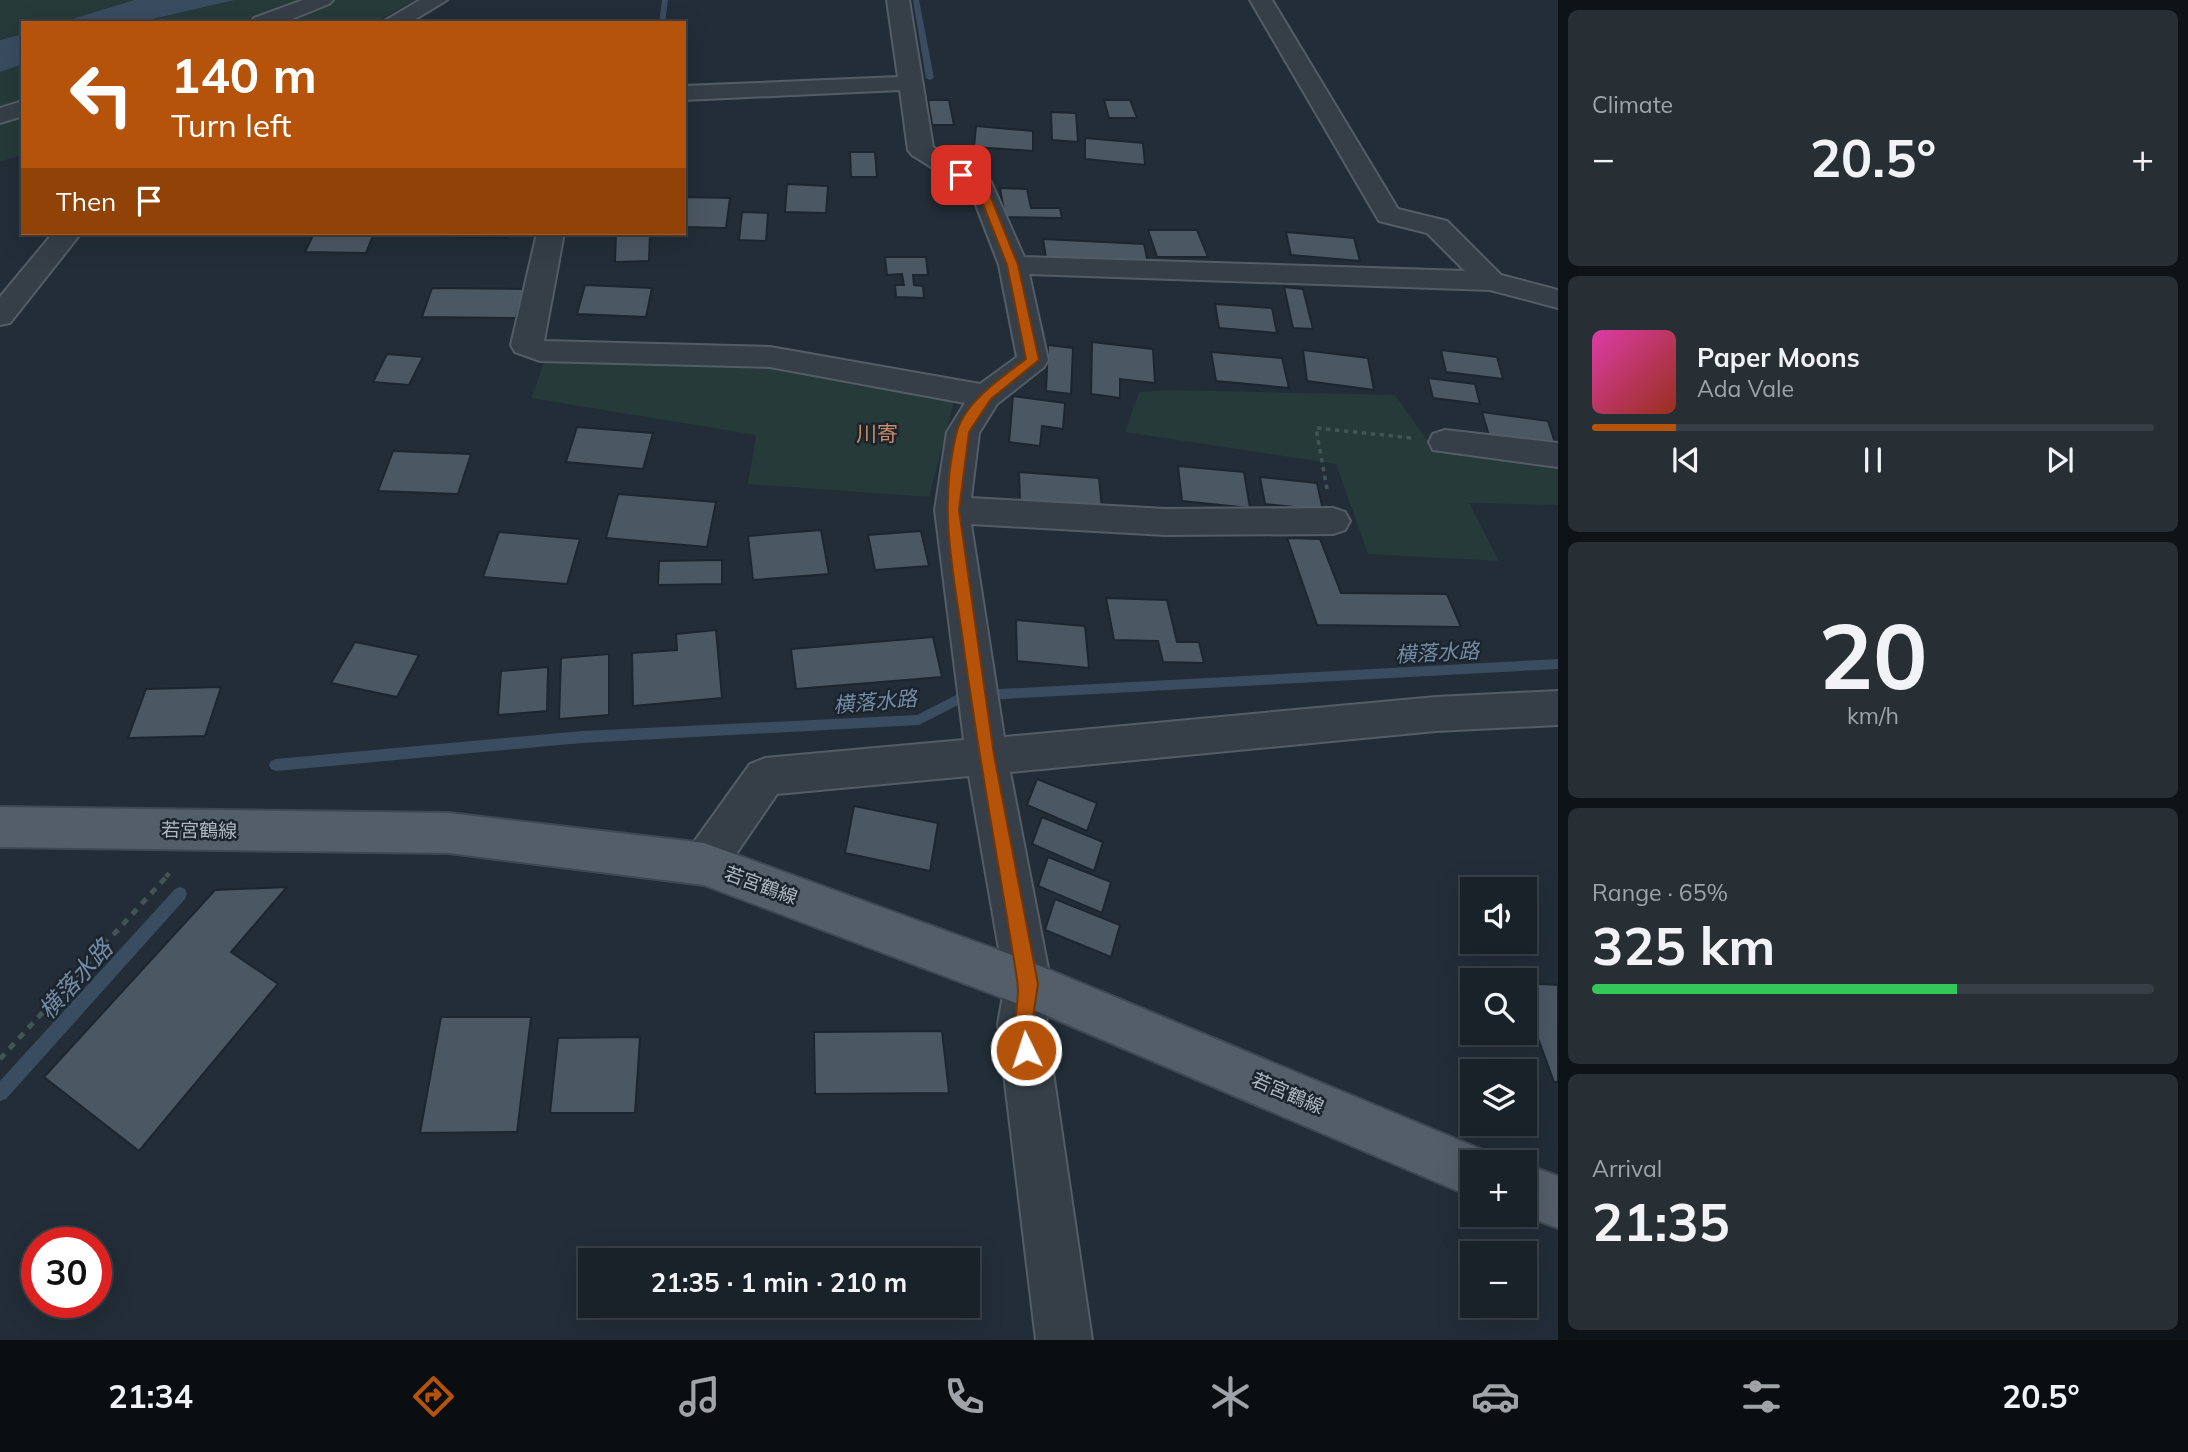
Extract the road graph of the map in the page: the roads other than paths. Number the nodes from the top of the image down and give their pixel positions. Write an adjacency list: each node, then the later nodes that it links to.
1 (322, 0): 6 (street)
2 (340, 0): 7 (street)
3 (436, 0): 8 (street)
4 (898, 0): 9 (street)
5 (1261, 0): 16 (street)
6 (267, 21)
7 (304, 21)
8 (396, 21)
9 (910, 83): 10 (street); 15 (street)
10 (686, 93)
11 (21, 109): 12 (street)
12 (0, 116)
13 (64, 235): 18 (street)
14 (551, 235): 19 (street)
15 (1013, 265): 16 (street); 19 (street)
16 (1492, 281): 17 (street)
17 (1558, 299)
18 (0, 316)
19 (986, 396): 22 (street)
20 (1444, 442): 21 (street)
21 (1558, 455)
22 (952, 510): 23 (street); 25 (street)
23 (1333, 521)
24 (1558, 708): 25 (street)
25 (983, 736): 27 (street); 28 (street)
26 (0, 827): 27 (main road, 若宮鶴線)
27 (704, 864): 28 (main road, 若宮鶴線)
28 (1028, 984): 29 (main road, 若宮鶴線); 32 (street)
29 (1460, 1166)
30 (1537, 1195): 31 (main road)
31 (1558, 1202)
32 (1064, 1340)

